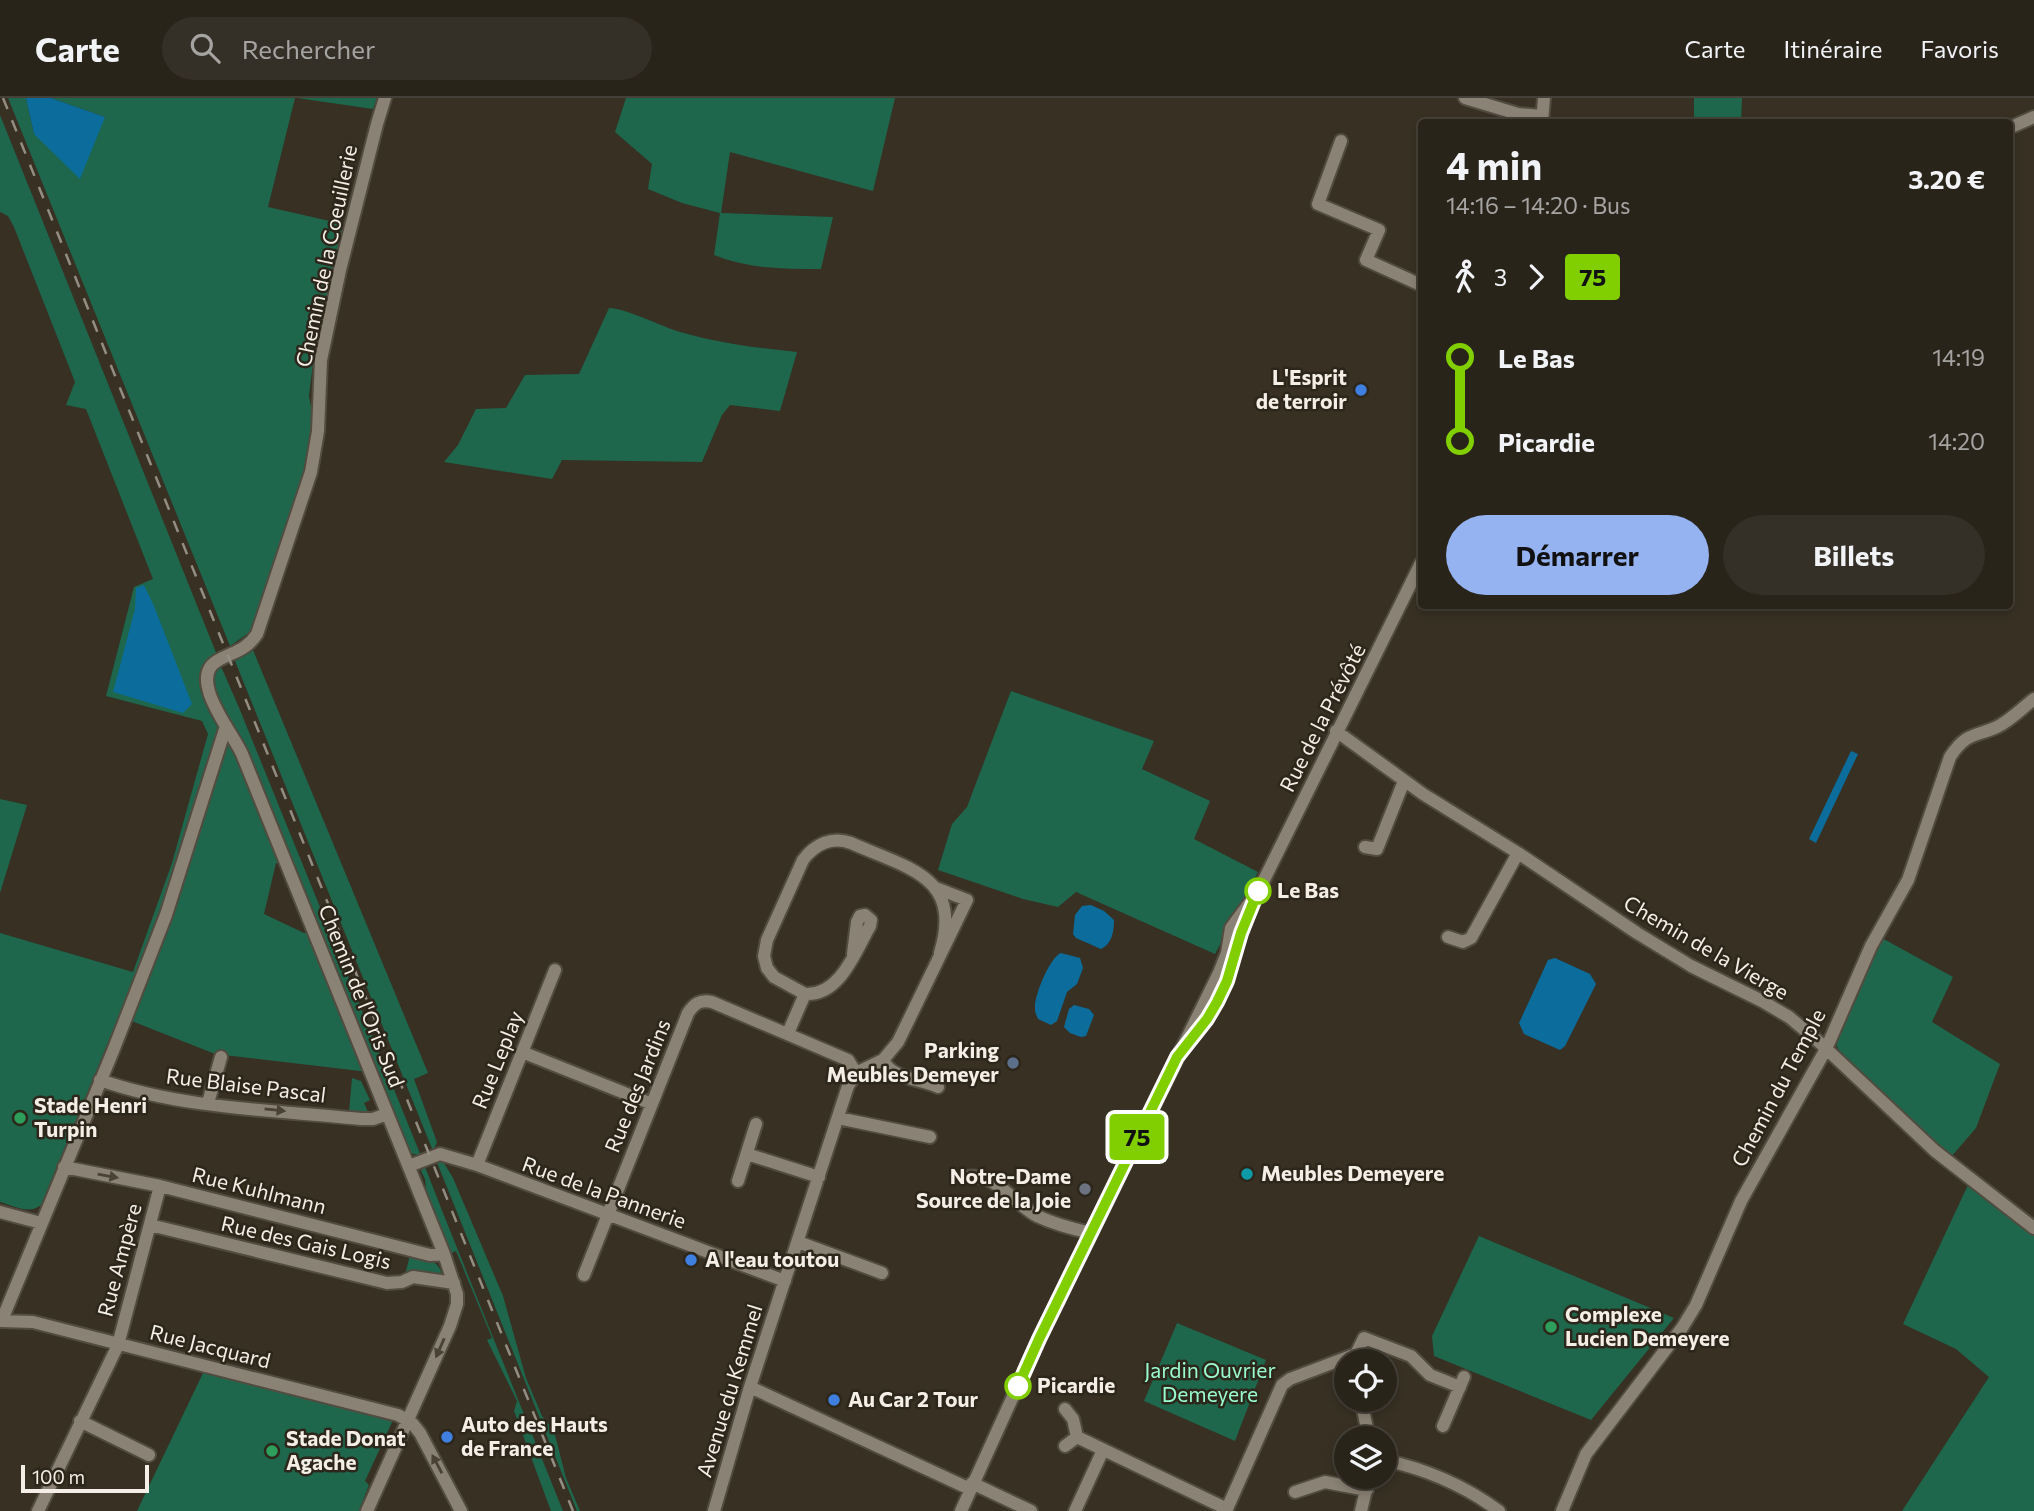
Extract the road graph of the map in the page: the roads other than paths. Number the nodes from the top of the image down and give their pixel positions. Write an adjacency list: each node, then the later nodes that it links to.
1 (385, 98): 11 (street, Chemin de la Coeuillerie)
2 (1465, 98): 5 (street)
3 (1544, 98): 5 (street)
4 (2034, 117): 6 (street)
5 (1542, 119)
6 (2013, 126)
7 (1341, 141): 8 (street)
8 (1418, 284)
9 (1418, 569): 12 (street, Rue de la Prévôté)
10 (2034, 699): 23 (street, Chemin du Temple)
11 (226, 726): 28 (street); 32 (street, Chemin de l'Oris Sud)
12 (1336, 731): 13 (street, Chemin de la Vierge); 49 (street, Rue de la Prévôté)
13 (1404, 781): 14 (street); 15 (street, Chemin de la Vierge)
14 (1365, 847)
15 (1518, 853): 17 (street); 23 (street, Chemin de la Vierge)
16 (936, 888): 18 (street); 18 (street); 21 (street)
17 (1448, 937)
18 (940, 953): 26 (street)
19 (853, 954): 21 (street)
20 (555, 970): 24 (street, Rue Leplay)
21 (805, 994): 22 (street)
22 (789, 1033): 27 (street); 31 (street, Rue des Jardins)
23 (1826, 1049): 48 (street, Chemin de la Vierge); 88 (street, Chemin du Temple)
24 (522, 1052): 31 (street); 37 (street, Rue Leplay)
25 (221, 1056): 30 (street)
26 (883, 1060): 27 (street); 29 (street)
27 (856, 1073): 33 (street, Avenue du Kemmel)
28 (100, 1080): 30 (street, Rue Blaise Pascal); 39 (street)
29 (938, 1087)
30 (208, 1103): 32 (street, Rue Blaise Pascal, one-way to 32)
31 (652, 1104): 45 (street, Rue des Jardins)
32 (387, 1114): 38 (street, Chemin de l'Oris Sud)
33 (838, 1118): 35 (street); 40 (street, Avenue du Kemmel)
34 (756, 1124): 36 (street)
35 (930, 1136)
36 (747, 1154): 40 (street); 42 (street)
37 (477, 1164): 38 (street, Rue de la Pannerie); 45 (street, Rue de la Pannerie)
38 (409, 1166): 51 (street, Chemin de l'Oris Sud)
39 (64, 1167): 43 (street, Rue Kuhlmann, one-way to 43); 46 (street)
40 (820, 1177): 50 (street, Avenue du Kemmel)
41 (966, 1177): 49 (street)
42 (738, 1181)
43 (160, 1186): 47 (street, Rue Ampère); 51 (street, Rue Kuhlmann)
44 (0, 1212): 46 (street)
45 (607, 1214): 53 (street, Rue des Jardins); 54 (street, Rue de la Pannerie)
46 (41, 1223): 56 (street)
47 (150, 1225): 55 (street, Rue des Gais Logis); 57 (street, Rue Ampère)
48 (2034, 1228)
49 (1091, 1233): 75 (street, Rue de la Prévôté)
50 (798, 1242): 52 (street); 54 (street, Avenue du Kemmel)
51 (444, 1254): 55 (street, Chemin de l'Oris Sud)
52 (883, 1273)
53 (583, 1275)
54 (785, 1281): 62 (street, Avenue du Kemmel)
55 (454, 1283): 64 (street, one-way to 64)
56 (1, 1321): 57 (street, Rue Jacquard)
57 (118, 1345): 64 (street, Rue Jacquard); 65 (street, Rue Ampère)
58 (1360, 1349): 59 (street)
59 (1392, 1349)
60 (1397, 1351): 66 (street)
61 (1334, 1366): 78 (street)
62 (750, 1387): 75 (street); 82 (street, Avenue du Kemmel)
63 (1065, 1409): 67 (street)
64 (408, 1421): 68 (street); 69 (street)
65 (80, 1422): 72 (street); 79 (street, Rue Ampère)
66 (1443, 1426)
67 (1077, 1437): 70 (street); 71 (street)
68 (400, 1440): 69 (street); 80 (street)
69 (425, 1441): 81 (street, one-way to 69)
70 (1065, 1446)
71 (1103, 1450): 78 (street); 85 (street)
72 (149, 1455)
73 (1397, 1463): 87 (street)
74 (1334, 1482): 77 (street)
75 (971, 1486): 83 (street, Rue de la Prévôté); 84 (street)
76 (1367, 1489): 86 (street)
77 (1296, 1492)
78 (1227, 1510)
79 (38, 1511)
80 (367, 1511)
81 (461, 1511)
82 (713, 1511)
83 (961, 1511)
84 (1031, 1511)
85 (1074, 1511)
86 (1361, 1511)
87 (1499, 1511)
88 (1562, 1511)

